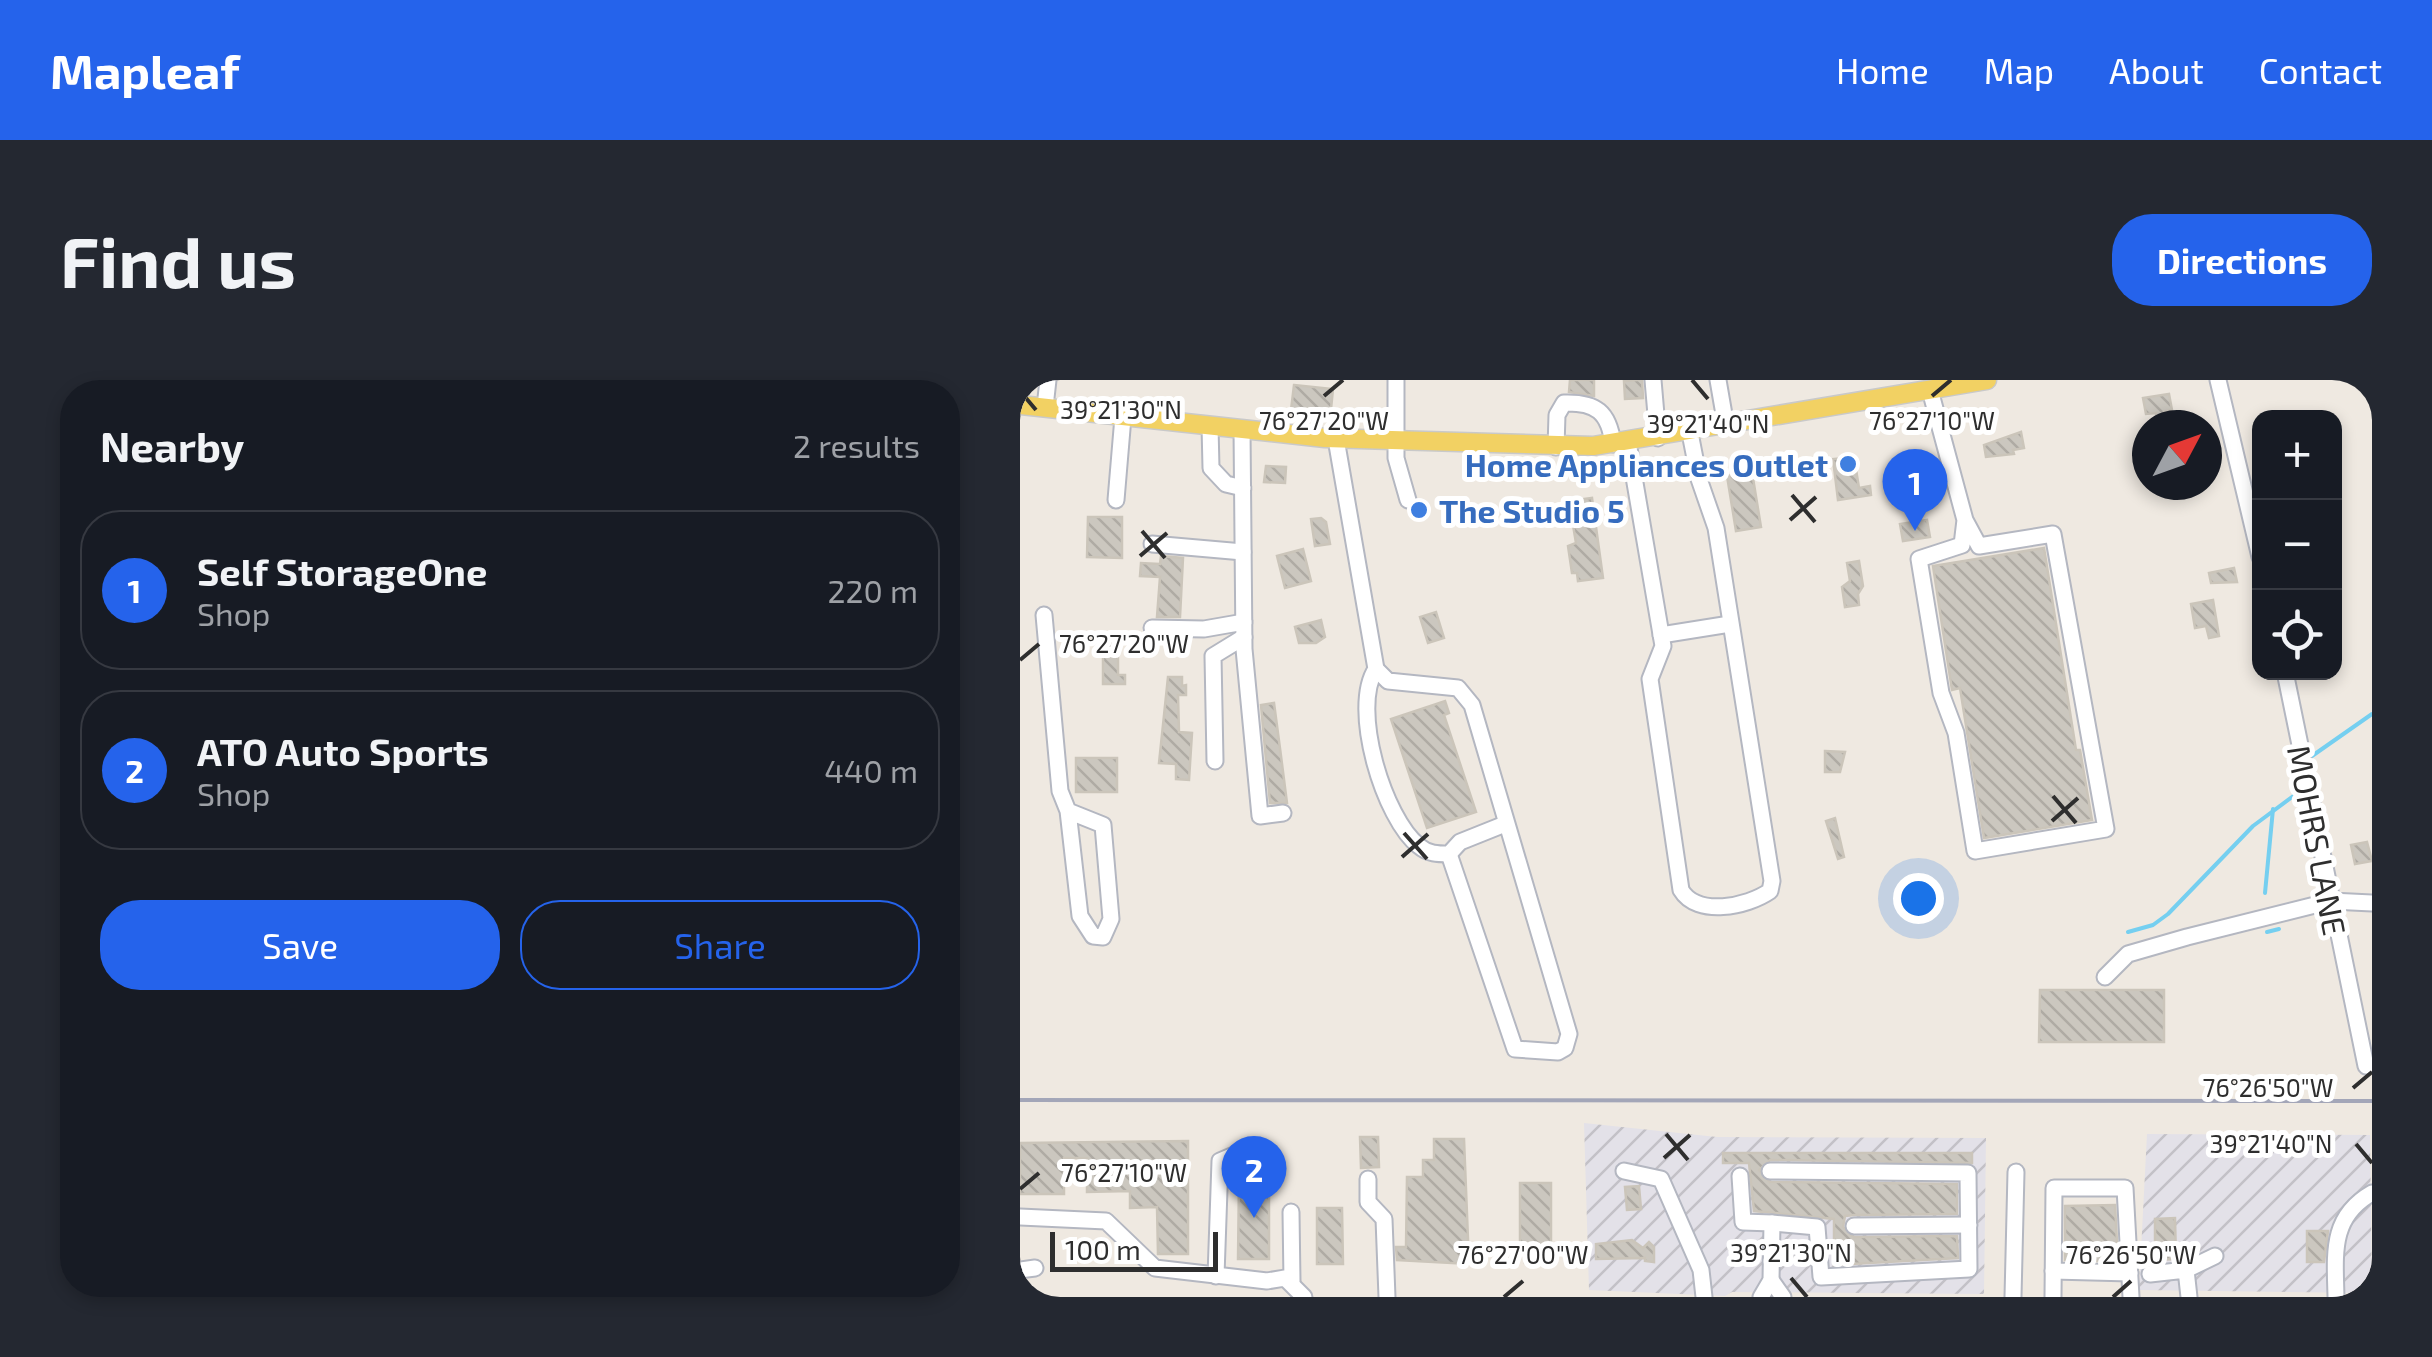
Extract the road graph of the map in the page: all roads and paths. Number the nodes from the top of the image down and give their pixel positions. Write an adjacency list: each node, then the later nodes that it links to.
1 (1048, 380): 10 (street)
2 (1396, 380): 18 (street)
3 (1653, 380): 17 (street)
4 (1718, 380): 13 (street)
5 (1987, 380): 7 (main road)
6 (2218, 380): 25 (street)
7 (1951, 383): 8 (main road)
8 (1930, 390): 13 (main road); 24 (street)
9 (1020, 405): 10 (main road)
10 (1045, 406): 11 (main road)
11 (1123, 417): 12 (main road); 22 (street)
12 (1210, 426): 14 (main road); 21 (street)
13 (1726, 426): 15 (main road)
14 (1242, 430): 16 (main road); 21 (street)
15 (1690, 432): 17 (main road); 29 (street)
16 (1336, 438): 18 (main road); 33 (street)
17 (1658, 438): 19 (main road)
18 (1397, 442): 20 (main road); 23 (street)
19 (1620, 443): 20 (main road); 20 (street); 31 (street)
20 (1556, 447)
21 (1243, 488): 27 (street)
22 (1116, 500)
23 (1408, 500)
24 (1965, 520): 24 (street)
25 (2252, 522)
26 (1152, 544): 27 (street)
27 (1243, 552): 32 (street)
28 (1044, 615): 36 (street)
29 (1730, 624): 31 (street); 31 (street)
30 (1152, 628): 32 (street)
31 (1661, 635)
32 (1244, 636): 35 (street); 37 (street)
33 (1376, 670): 38 (street); 39 (street)
34 (2286, 680): 40 (street, MOHRS LANE)
35 (1215, 761)
36 (1068, 811): 36 (street)
37 (1283, 813)
38 (1507, 829): 39 (street); 39 (street)
39 (1449, 854)
40 (2331, 901): 41 (street); 42 (street); 43 (street, MOHRS LANE)
41 (2372, 903)
42 (2105, 977)
43 (2366, 1066)
44 (1255, 1155): 61 (street)
45 (1770, 1170): 54 (street)
46 (1624, 1171): 68 (street)
47 (2016, 1172): 71 (street)
48 (1740, 1176): 53 (street)
49 (1368, 1179): 67 (street)
50 (2372, 1193): 75 (street)
51 (1291, 1212): 64 (street)
52 (1020, 1218): 61 (street)
53 (1772, 1223): 54 (street); 63 (street)
54 (1969, 1225): 55 (street)
55 (1854, 1226)
56 (2215, 1256): 57 (street)
57 (2186, 1270): 60 (street); 74 (street)
58 (2053, 1271): 59 (street); 59 (street); 72 (street)
59 (2130, 1273): 73 (street)
60 (2150, 1274)
61 (1216, 1276): 62 (street)
62 (1267, 1280): 64 (street); 65 (street)
63 (1771, 1280): 69 (street); 70 (street)
64 (1292, 1281): 66 (street)
65 (1250, 1297)
66 (1304, 1297)
67 (1387, 1297)
68 (1704, 1297)
69 (1762, 1297)
70 (1782, 1297)
71 (2013, 1297)
72 (2053, 1297)
73 (2131, 1297)
74 (2188, 1297)
75 (2336, 1297)

